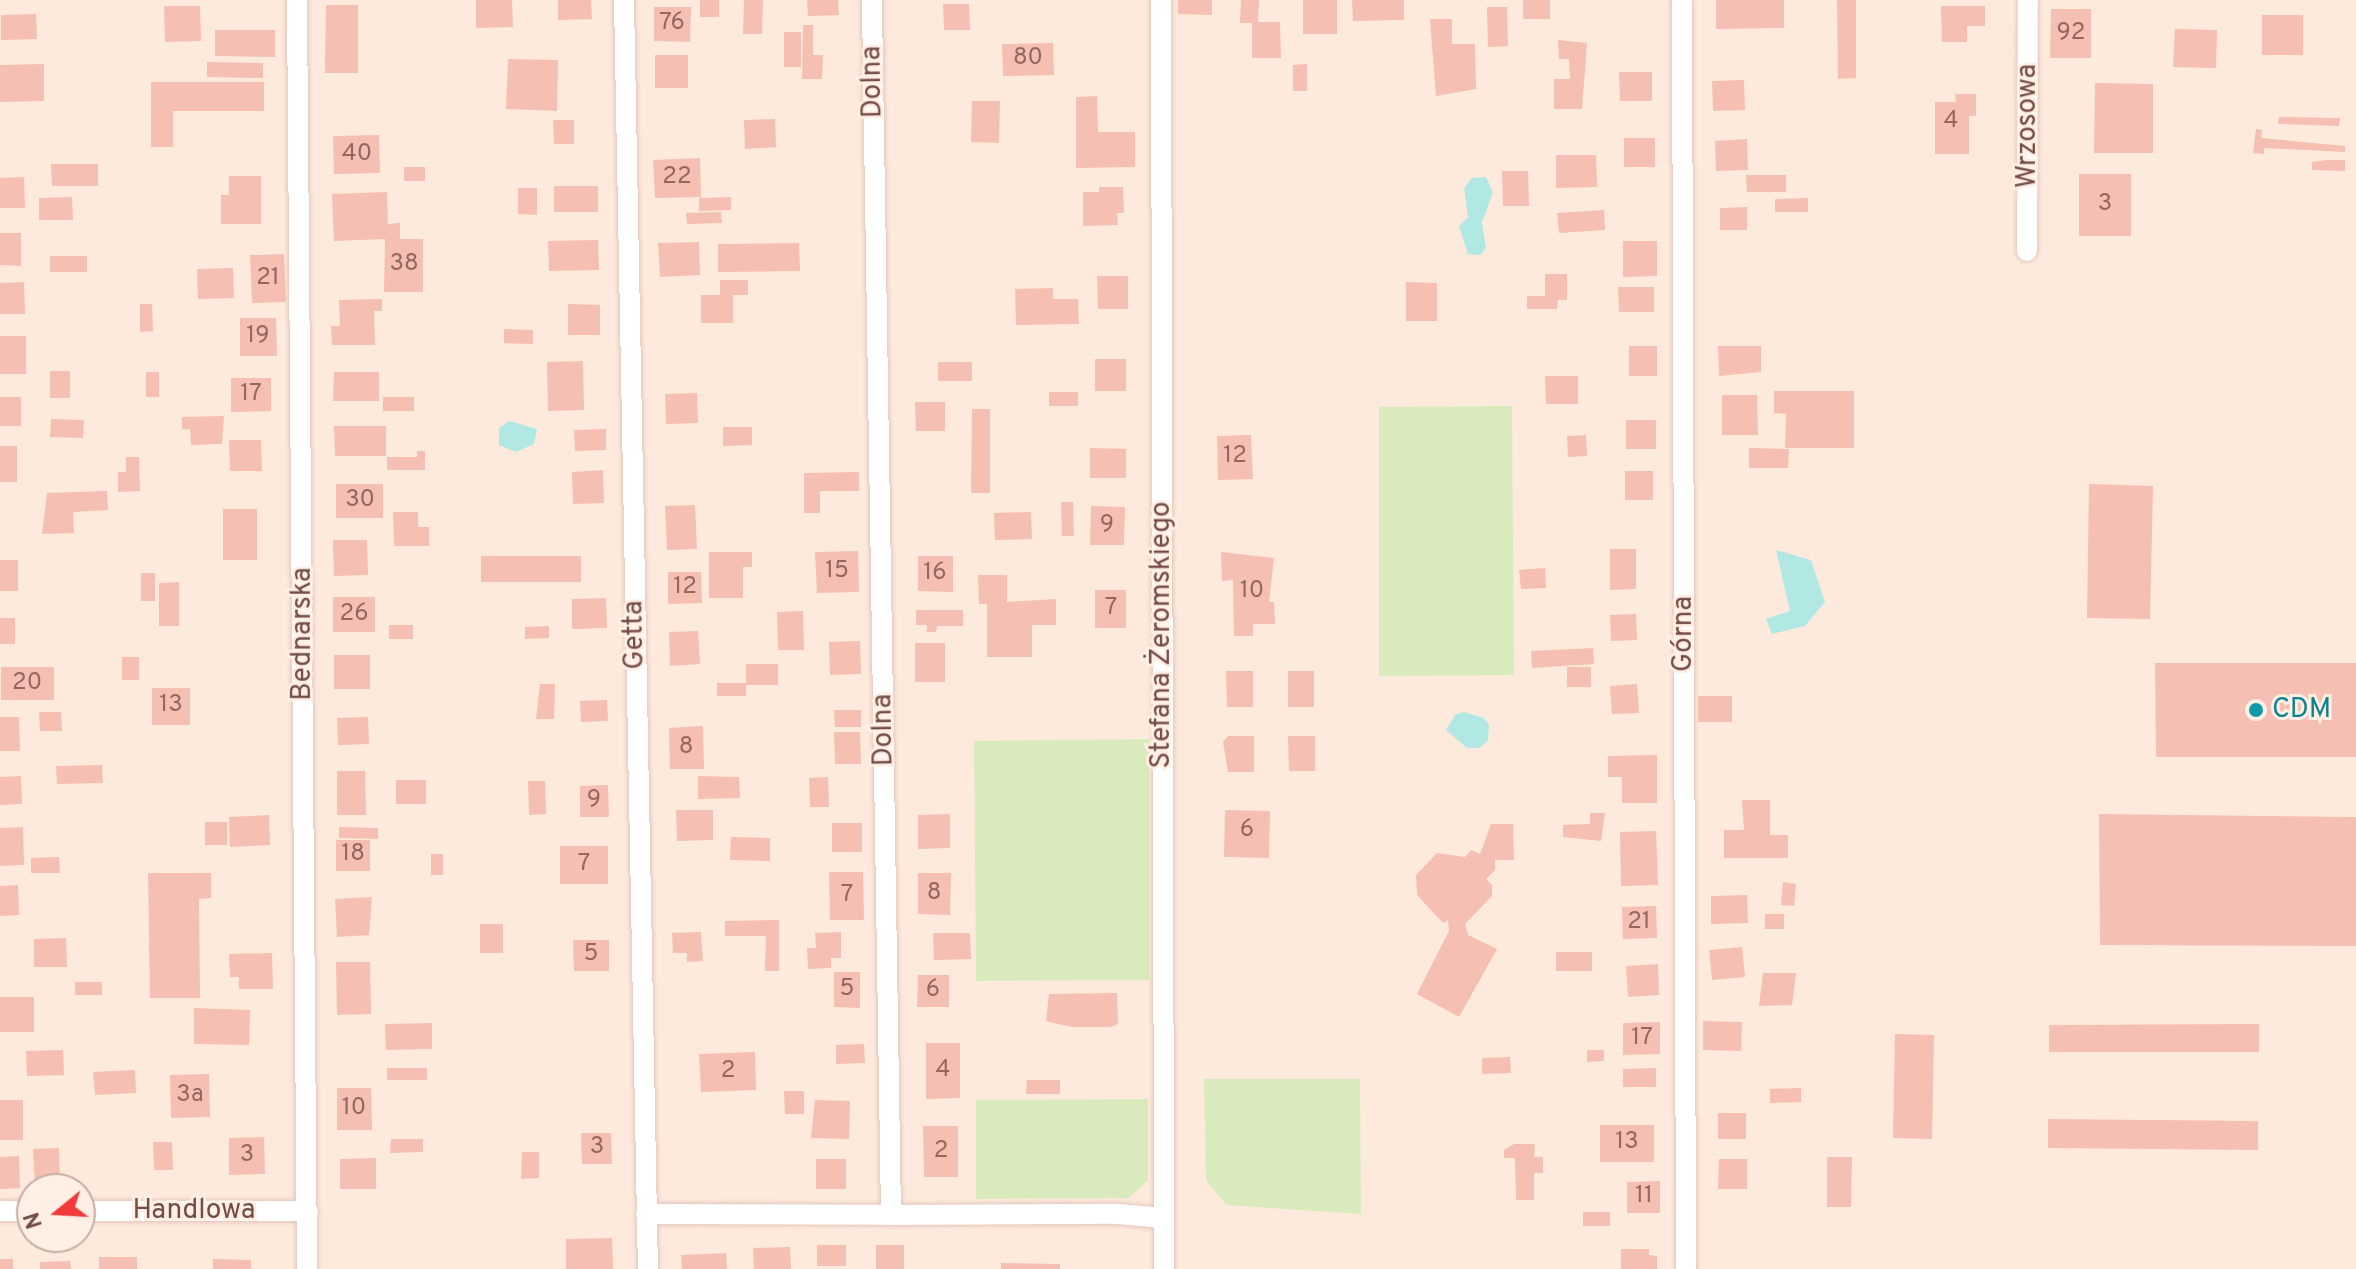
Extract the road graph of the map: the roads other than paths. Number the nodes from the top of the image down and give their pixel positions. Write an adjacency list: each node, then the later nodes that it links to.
1 (297, 0): 9 (street, Bednarska)
2 (624, 0): 10 (street, Getta)
3 (872, 0): 11 (street, Dolna)
4 (1161, 0): 12 (street, Stefana Żeromskiego)
5 (1682, 0): 16 (street, Górna)
6 (2028, 0): 7 (street, Wrzosowa)
7 (2027, 251)
8 (96, 1211): 9 (street, Handlowa)
9 (308, 1211): 13 (street, Bednarska)
10 (646, 1214): 11 (street); 14 (street, Getta)
11 (891, 1215): 12 (street)
12 (1163, 1218): 15 (street, Stefana Żeromskiego)
13 (307, 1269)
14 (648, 1269)
15 (1164, 1269)
16 (1686, 1269)

